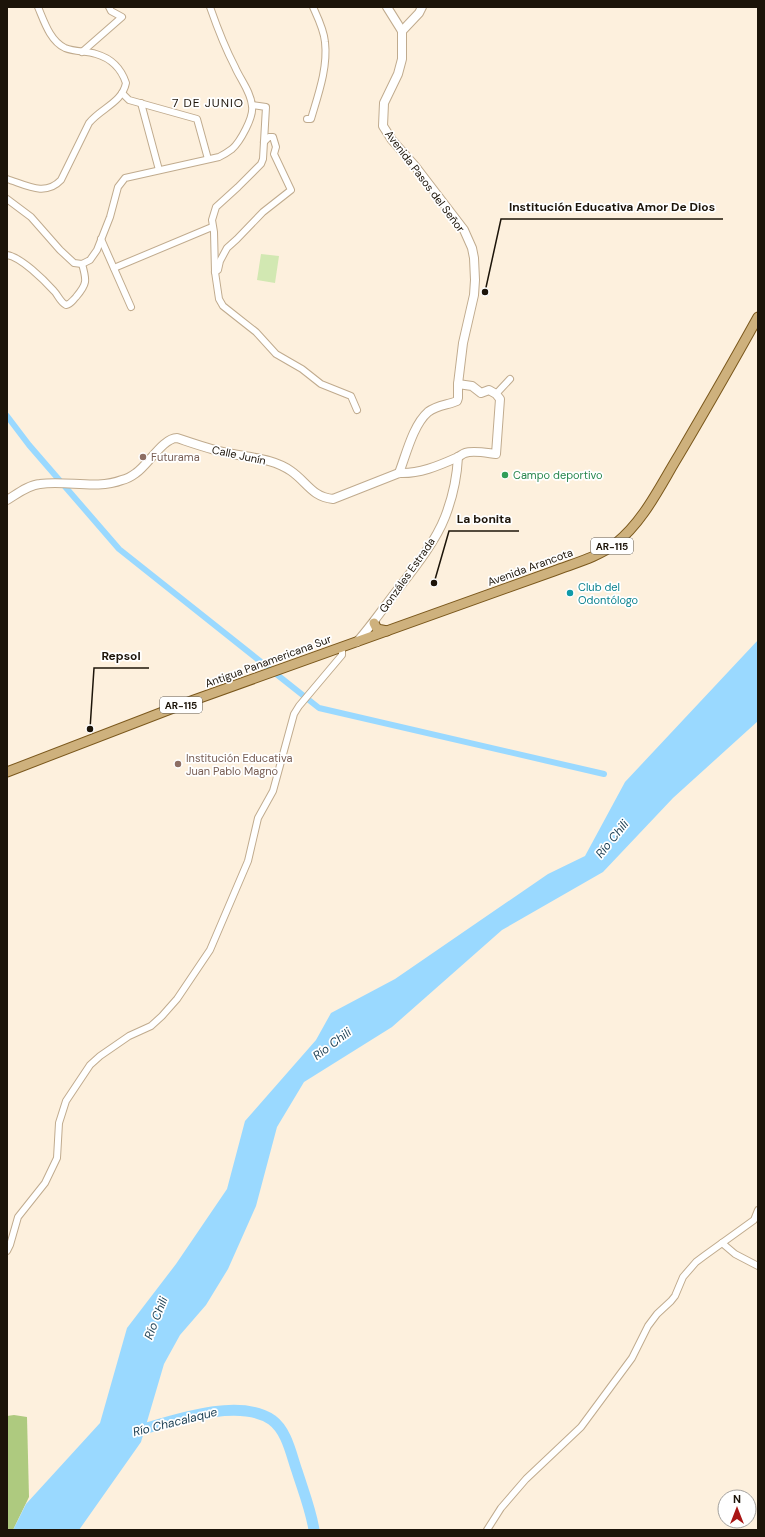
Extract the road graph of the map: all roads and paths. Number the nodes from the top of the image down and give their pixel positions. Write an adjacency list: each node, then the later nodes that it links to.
1 (38, 7): 8 (street)
2 (109, 7): 8 (street)
3 (210, 7): 11 (street)
4 (313, 7): 12 (street)
5 (387, 7): 7 (street)
6 (422, 7): 7 (street)
7 (402, 31): 27 (street, Avenida Pasos del Señor)
8 (82, 52): 9 (street)
9 (122, 93): 10 (street); 16 (street)
10 (141, 103): 14 (street); 15 (street)
11 (252, 105): 13 (street); 14 (street)
12 (307, 119)
13 (264, 142): 18 (street); 23 (street)
14 (208, 159): 15 (street)
15 (159, 170): 19 (street)
16 (7, 179)
17 (7, 199): 21 (street)
18 (212, 227): 22 (street); 23 (street)
19 (101, 239): 21 (street); 22 (street)
20 (7, 255): 21 (street)
21 (82, 264)
22 (114, 268): 24 (street)
23 (215, 272): 29 (street)
24 (130, 307)
25 (758, 318): 34 (main road, Avenida Arancota / AR-115)
26 (510, 379): 28 (street)
27 (458, 384): 28 (street); 31 (street, Avenida Pasos del Señor)
28 (496, 394): 30 (street, Calle Junín)
29 (357, 410)
30 (458, 458): 31 (street, Calle Junín); 33 (street, Gonzáles Estrada)
31 (398, 473): 32 (street, Calle Junín)
32 (7, 500)
33 (374, 623): 34 (main road); 35 (street, Gonzáles Estrada)
34 (387, 631): 35 (main road, Avenida Arancota / AR-115)
35 (357, 642): 36 (main road, Antigua Panamericana Sur / AR-115)
36 (342, 647): 37 (main road, Antigua Panamericana Sur / AR-115); 40 (street)
37 (7, 772)
38 (758, 1210): 39 (street)
39 (722, 1243): 41 (street); 42 (street)
40 (7, 1251)
41 (758, 1266)
42 (487, 1530)

